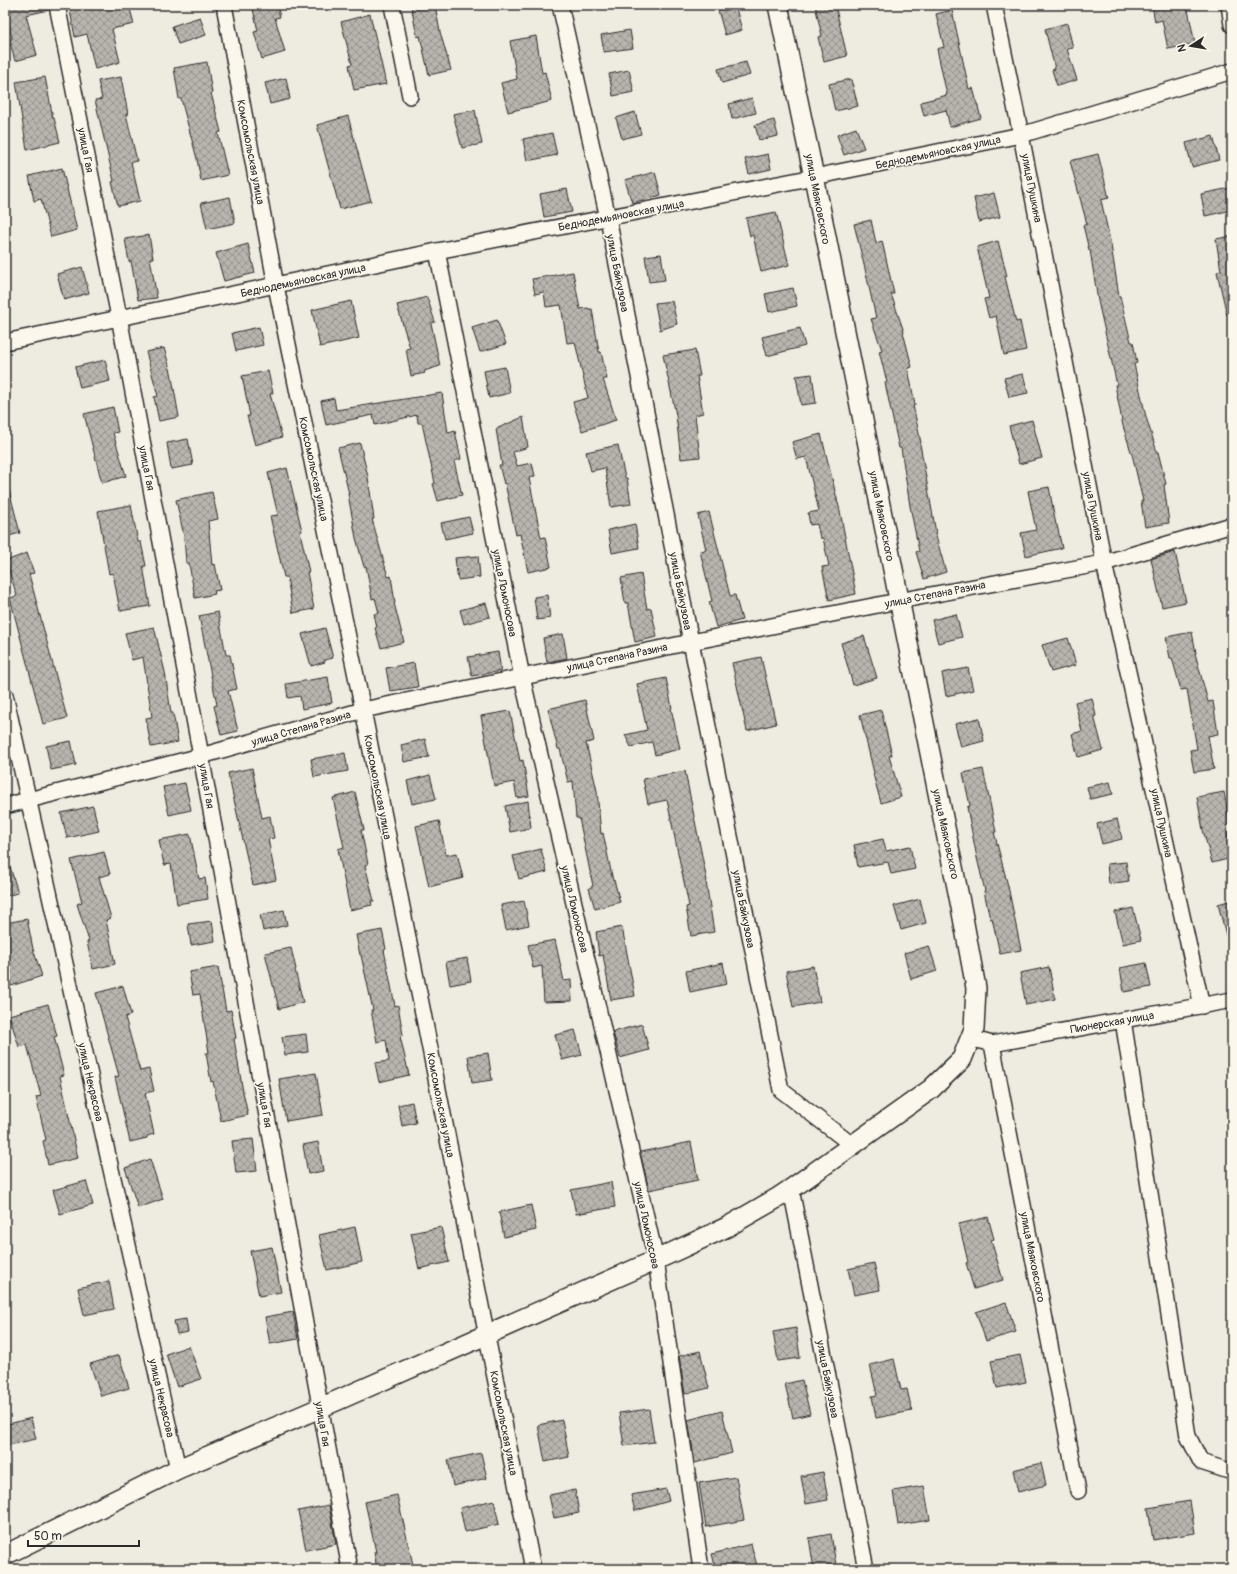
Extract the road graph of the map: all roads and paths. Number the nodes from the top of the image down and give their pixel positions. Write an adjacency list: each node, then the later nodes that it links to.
1 (57, 5): 16 (street, улица Гая)
2 (224, 5): 15 (street, Комсомольская улица)
3 (392, 5): 10 (street)
4 (560, 5): 13 (street, улица Байкузова)
5 (778, 5): 12 (street, улица Маяковского)
6 (994, 5): 11 (street, улица Пушкина)
7 (1229, 5): 8 (street)
8 (1232, 25)
9 (1232, 71): 11 (street, Беднодемьяновская улица)
10 (410, 96)
11 (1021, 135): 12 (street, Беднодемьяновская улица); 19 (street, улица Пушкина)
12 (814, 177): 13 (street, Беднодемьяновская улица); 20 (street, улица Маяковского)
13 (608, 218): 14 (street, Беднодемьяновская улица); 21 (street, улица Байкузова)
14 (437, 252): 15 (street, Беднодемьяновская улица); 22 (street, улица Ломоносова)
15 (276, 286): 16 (street, Беднодемьяновская улица); 24 (street, Комсомольская улица)
16 (119, 318): 17 (street, Беднодемьяновская улица); 25 (street, улица Гая)
17 (5, 342)
18 (1232, 525): 19 (street, улица Степана Разина)
19 (1104, 563): 20 (street, улица Степана Разина); 29 (street, улица Пушкина)
20 (898, 601): 21 (street, улица Степана Разина); 31 (street, улица Маяковского)
21 (691, 642): 22 (street, улица Степана Разина); 33 (street, улица Байкузова)
22 (522, 677): 24 (street, улица Степана Разина); 35 (street, улица Ломоносова)
23 (5, 695): 26 (street, улица Некрасова)
24 (363, 710): 25 (street, улица Степана Разина); 36 (street, Комсомольская улица)
25 (201, 756): 26 (street, улица Степана Разина); 37 (street, улица Гая)
26 (28, 801): 27 (street, улица Степана Разина); 38 (street, улица Некрасова)
27 (5, 806)
28 (1232, 1000): 29 (street, Пионерская улица)
29 (1202, 1006): 30 (street, Пионерская улица)
30 (1123, 1020): 32 (street, Пионерская улица); 39 (street)
31 (972, 1034): 32 (street); 33 (street, улица Маяковского)
32 (992, 1044): 40 (street, улица Маяковского)
33 (852, 1145): 34 (street, улица Маяковского)
34 (791, 1189): 35 (street, улица Маяковского); 45 (street, улица Байкузова)
35 (656, 1260): 36 (street, улица Маяковского); 44 (street, улица Ломоносова)
36 (486, 1334): 37 (street, улица Маяковского); 43 (street, Комсомольская улица)
37 (320, 1408): 38 (street, улица Маяковского); 42 (street, улица Гая)
38 (178, 1469): 41 (street, улица Маяковского)
39 (1232, 1472)
40 (1078, 1491)
41 (5, 1555)
42 (350, 1569)
43 (533, 1569)
44 (701, 1569)
45 (866, 1569)

